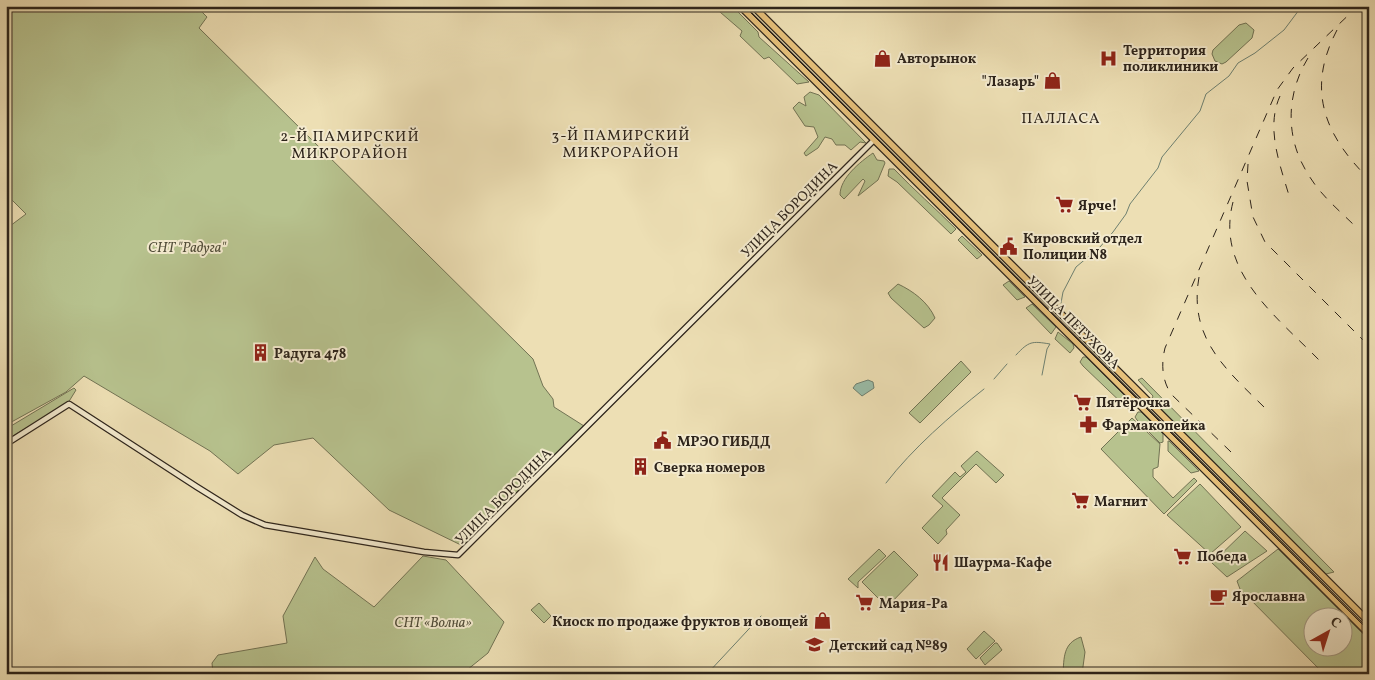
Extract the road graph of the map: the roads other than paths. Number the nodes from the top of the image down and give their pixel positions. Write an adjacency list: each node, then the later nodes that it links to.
1 (740, 6): 3 (highway, УЛИЦА ПЕТУХОВА)
2 (753, 6): 5 (highway, УЛИЦА ПЕТУХОВА)
3 (874, 140): 4 (main road, УЛИЦА БОРОДИНА); 6 (highway, УЛИЦА ПЕТУХОВА)
4 (6, 444)
5 (1369, 622)
6 (1369, 634)

